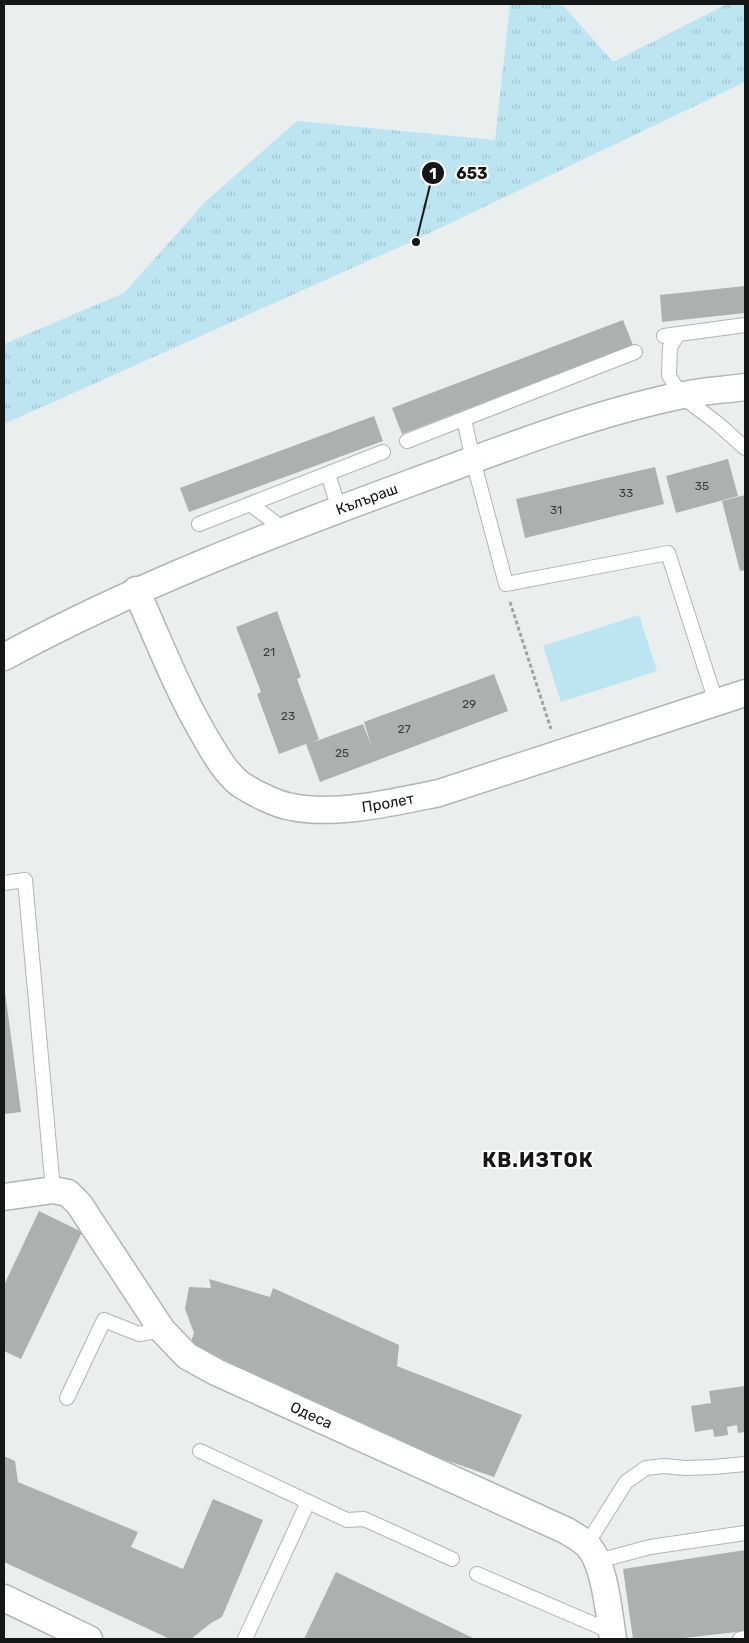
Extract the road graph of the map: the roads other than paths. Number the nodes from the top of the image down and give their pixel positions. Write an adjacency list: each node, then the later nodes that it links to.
1 (745, 325): 4 (lane)
2 (635, 352): 5 (lane)
3 (745, 387): 4 (street, Кълъраш)
4 (680, 395): 7 (lane); 9 (street, Кълъраш)
5 (464, 419): 6 (lane); 9 (lane)
6 (407, 441)
7 (745, 448)
8 (382, 452): 10 (lane)
9 (473, 460): 12 (street, Кълъраш); 18 (lane)
10 (328, 474): 11 (lane); 12 (lane)
11 (250, 504): 13 (lane); 14 (lane)
12 (339, 509): 14 (street, Кълъраш)
13 (200, 524)
14 (285, 530): 15 (street, Кълъраш)
15 (136, 590): 16 (street, Кълъраш); 18 (street, Пролет)
16 (4, 656)
17 (745, 693): 18 (street, Пролет)
18 (716, 702)
19 (4, 883): 20 (lane)
20 (53, 1190): 21 (street); 22 (street, Одеса)
21 (4, 1197)
22 (162, 1330): 23 (lane); 28 (street, Одеса)
23 (68, 1398)
24 (200, 1451): 26 (lane)
25 (745, 1464): 28 (lane)
26 (308, 1502): 29 (lane); 35 (lane)
27 (745, 1534): 28 (lane)
28 (592, 1553): 32 (street)
29 (452, 1559)
30 (477, 1574): 32 (lane)
31 (4, 1598): 33 (street)
32 (612, 1636)
33 (79, 1637)
34 (745, 1638): 36 (lane)
35 (245, 1639)
36 (740, 1639)

